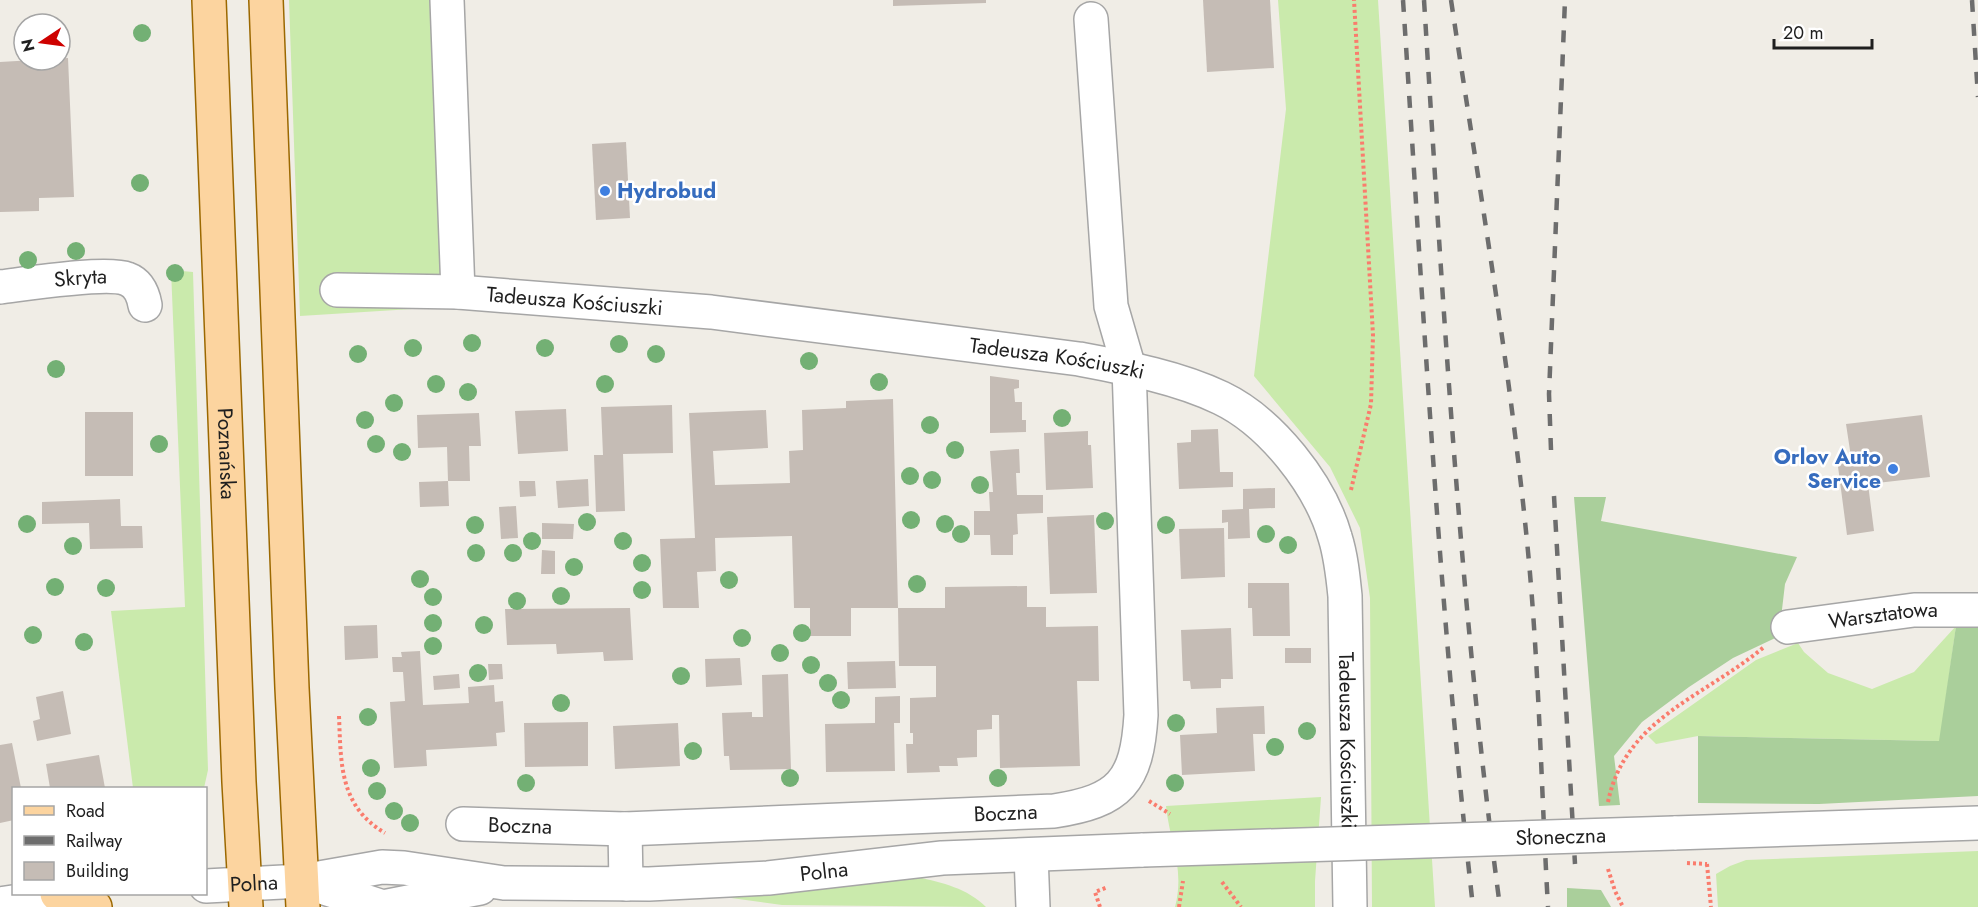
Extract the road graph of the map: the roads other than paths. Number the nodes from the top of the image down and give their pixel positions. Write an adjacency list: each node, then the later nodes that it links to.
1 (209, 0): 22 (main road, Poznańska)
2 (266, 0): 19 (main road)
3 (447, 0): 7 (street)
4 (1090, 19): 9 (street, Boczna)
5 (0, 287): 8 (street, Skryta)
6 (338, 290): 7 (street, Tadeusza Kościuszki)
7 (458, 292): 9 (street, Tadeusza Kościuszki)
8 (145, 305)
9 (1129, 368): 14 (street, Boczna); 26 (street, Tadeusza Kościuszki)
10 (1978, 610): 11 (street, Warsztatowa)
11 (1788, 627)
12 (1978, 823): 15 (street, Słoneczna, bridge)
13 (463, 824): 14 (street, Boczna)
14 (625, 829): 17 (street)
15 (1143, 850): 16 (street, Polna)
16 (1031, 855): 17 (street, Polna); 25 (street)
17 (626, 884): 19 (street, Polna)
18 (207, 886): 22 (street, Polna)
19 (302, 894): 22 (street, Polna)
20 (51, 895): 23 (street)
21 (60, 895): 24 (main road)
22 (245, 895)
23 (0, 904)
24 (95, 907)
25 (1033, 907)
26 (1350, 907)

